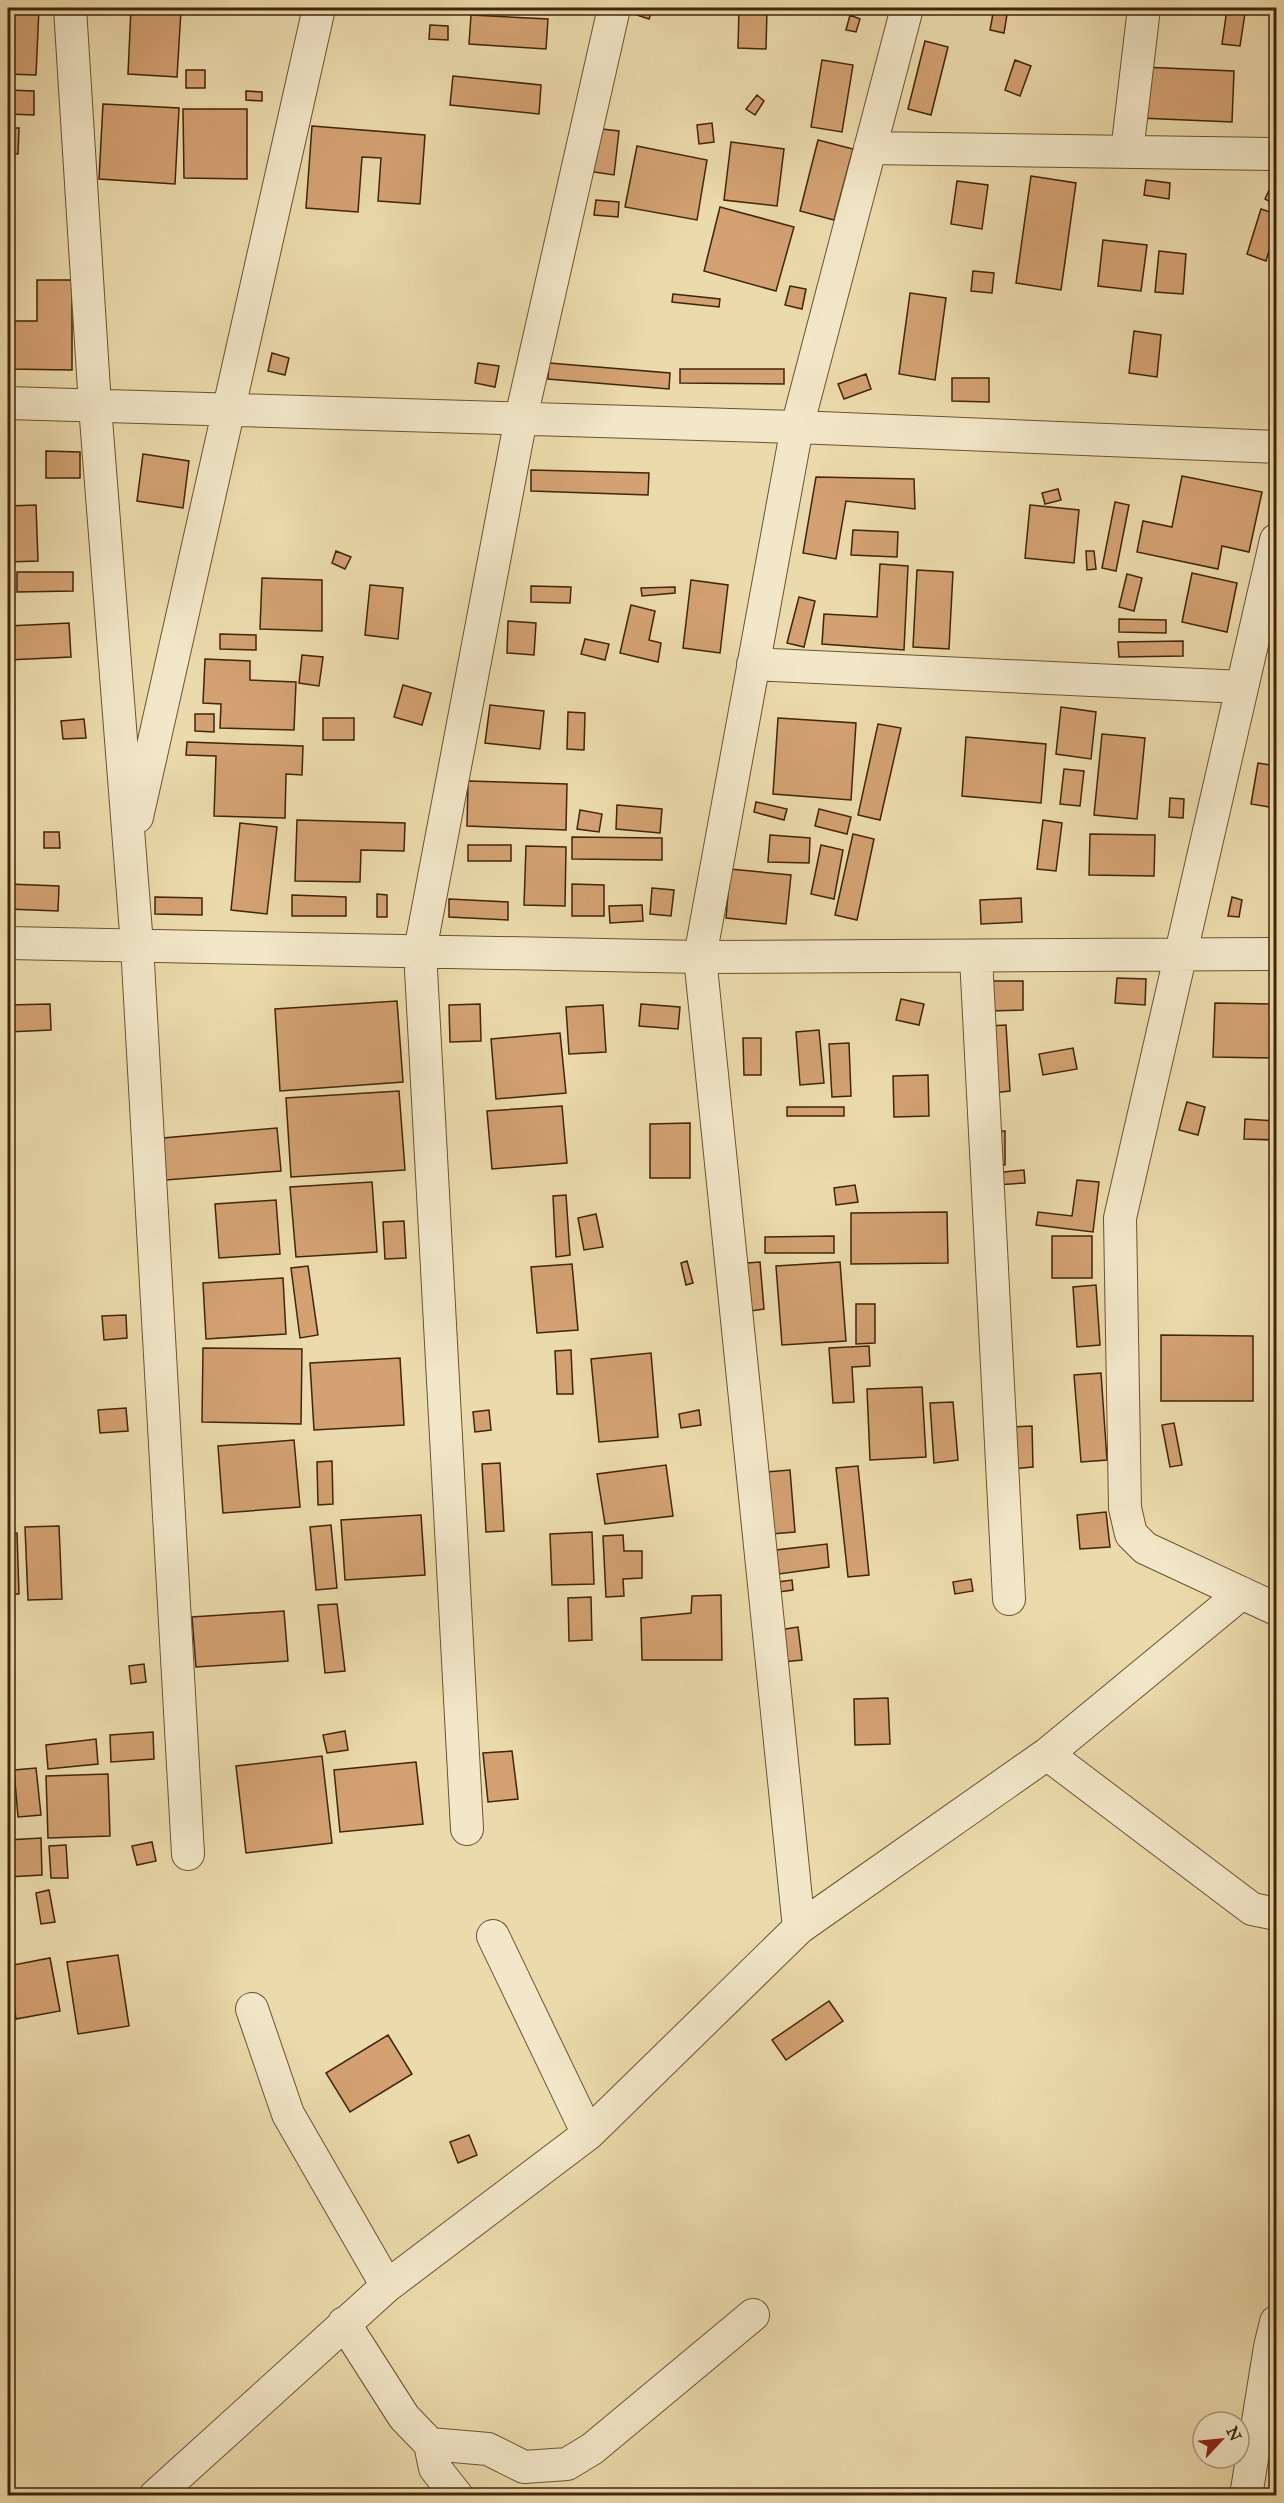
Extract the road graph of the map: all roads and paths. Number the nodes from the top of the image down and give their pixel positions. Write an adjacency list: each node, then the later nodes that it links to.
1 (70, 8): 10 (street)
2 (319, 8): 11 (street)
3 (614, 8): 12 (street)
4 (907, 8): 6 (street)
5 (1144, 8): 7 (street)
6 (870, 148): 7 (street); 13 (street)
7 (1127, 152): 8 (street)
8 (1276, 154)
9 (8, 403): 10 (street)
10 (95, 406): 11 (street); 18 (street)
11 (229, 410): 12 (street); 18 (street)
12 (521, 418): 13 (street); 21 (street)
13 (797, 427): 14 (street); 16 (street)
14 (1276, 447)
15 (1276, 540): 17 (street)
16 (753, 664): 17 (street); 24 (street)
17 (1242, 687): 22 (street)
18 (130, 849): 20 (street)
19 (8, 943): 20 (street)
20 (137, 945): 21 (street); 31 (street)
21 (420, 951): 24 (street); 30 (street)
22 (1181, 954): 23 (street); 25 (street); 26 (street)
23 (1276, 954)
24 (700, 957): 25 (street); 33 (street)
25 (976, 957): 27 (street)
26 (1242, 1593): 28 (street); 29 (street)
27 (1009, 1599)
28 (1276, 1609)
29 (1047, 1754): 32 (street); 33 (street)
30 (467, 1829)
31 (188, 1854)
32 (1276, 1914)
33 (800, 1928): 36 (street)
34 (493, 1936): 36 (street)
35 (252, 2009): 37 (street)
36 (588, 2133): 37 (street)
37 (387, 2286): 39 (street)
38 (753, 2315): 41 (street)
39 (344, 2323): 41 (street); 42 (street)
40 (1274, 2339): 44 (street)
41 (430, 2444): 43 (street)
42 (155, 2496)
43 (457, 2496)
44 (1246, 2496)

